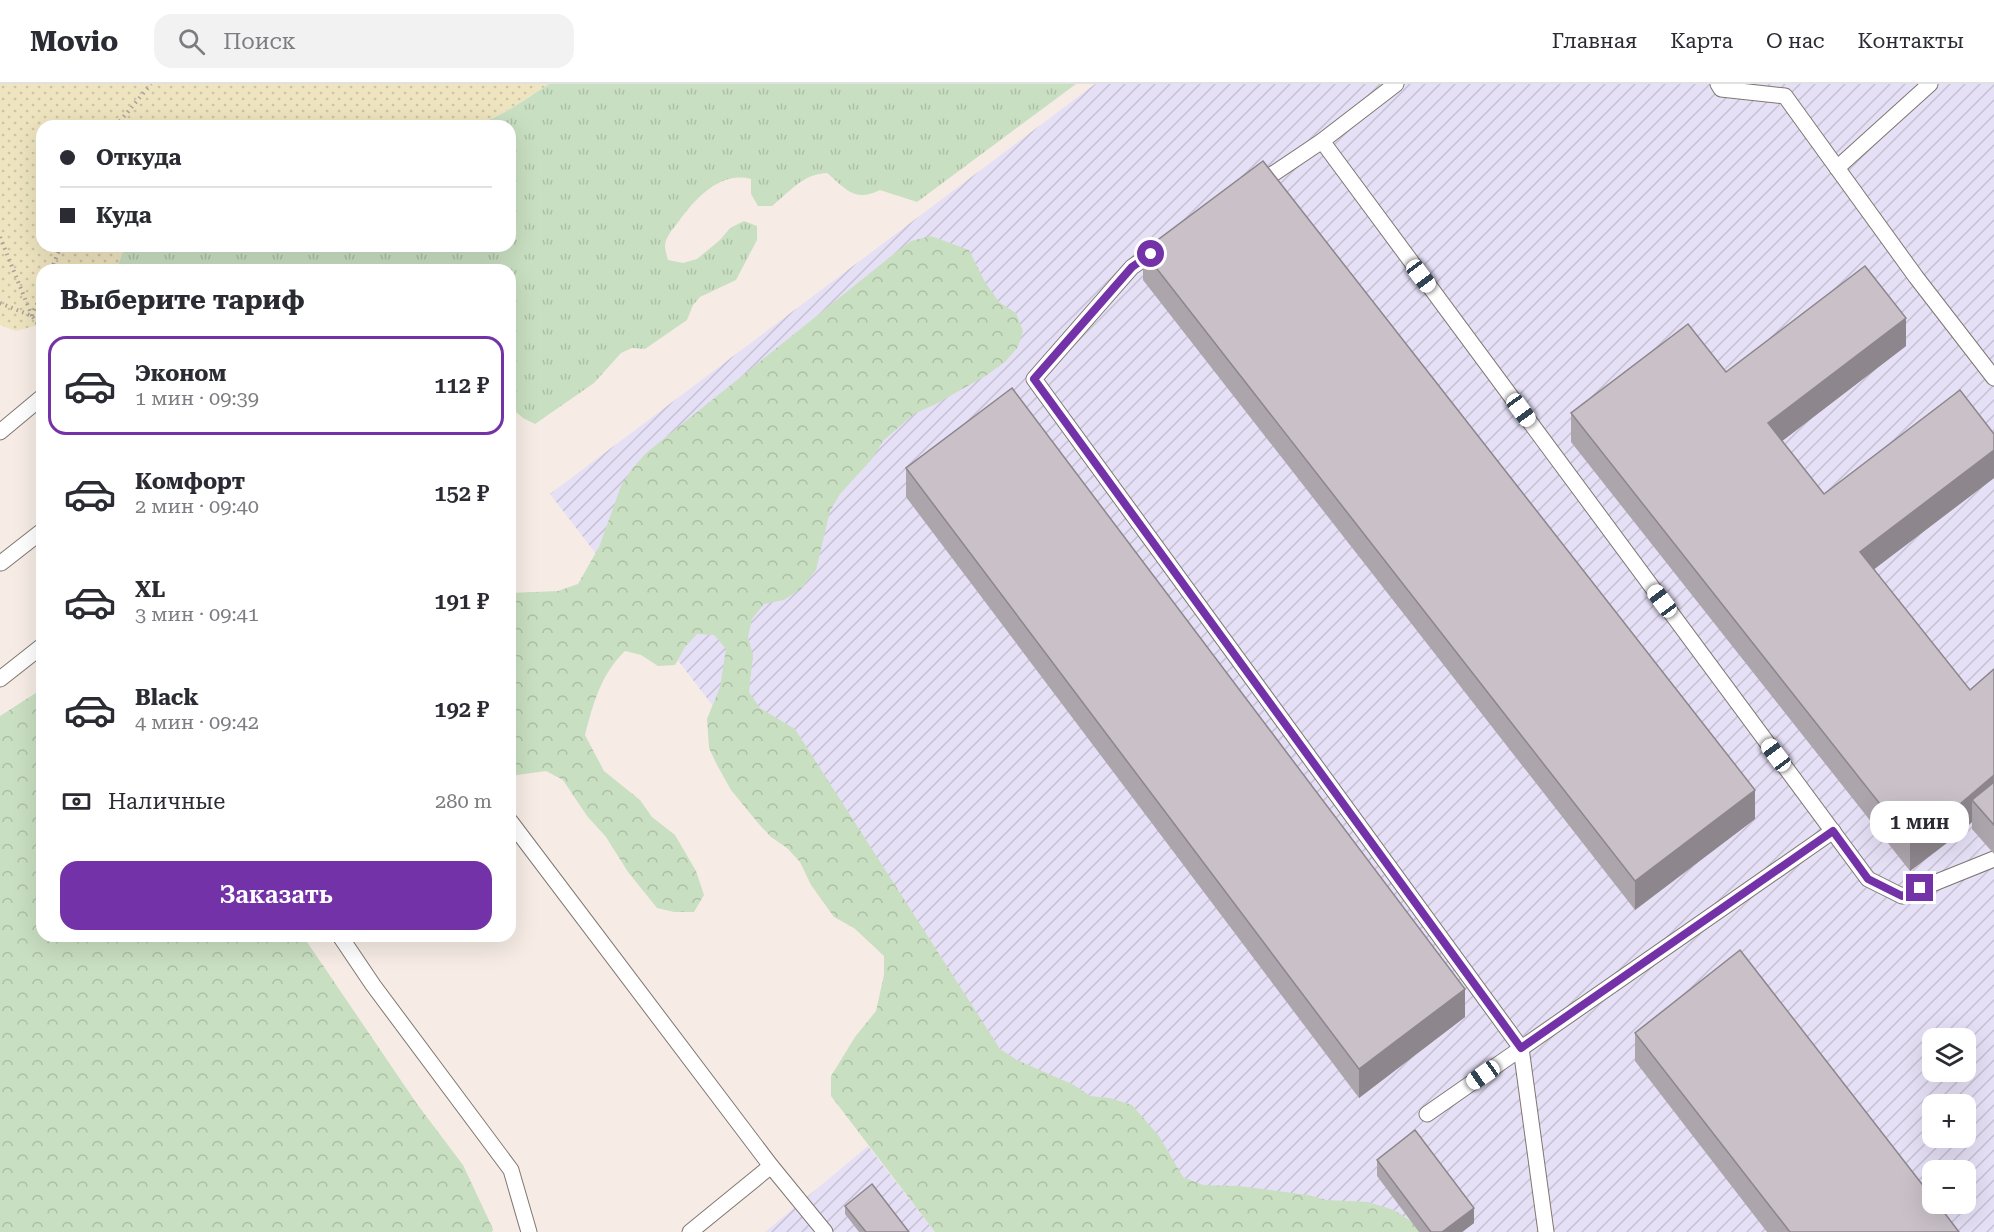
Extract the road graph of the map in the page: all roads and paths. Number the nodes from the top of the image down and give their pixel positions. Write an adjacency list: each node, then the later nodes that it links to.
1 (151, 84): 5 (path)
2 (1396, 84): 6 (lane)
3 (1718, 84): 7 (lane)
4 (1930, 84): 7 (lane)
5 (121, 120)
6 (1322, 141): 8 (lane); 23 (lane)
7 (1837, 168): 15 (lane)
8 (1242, 194)
9 (0, 237): 13 (path)
10 (1172, 241): 26 (lane)
11 (0, 303): 13 (path)
12 (36, 306): 13 (path)
13 (32, 316): 14 (path)
14 (36, 322)
15 (1994, 378)
16 (36, 402): 17 (lane)
17 (0, 432)
18 (36, 536): 19 (lane)
19 (0, 562)
20 (36, 651): 21 (lane)
21 (0, 679)
22 (516, 828): 28 (lane)
23 (1833, 831): 24 (lane); 26 (lane)
24 (1994, 859)
25 (344, 942): 29 (lane)
26 (1521, 1048): 27 (lane); 32 (lane)
27 (1427, 1114)
28 (771, 1166): 30 (lane); 31 (lane)
29 (529, 1232)
30 (690, 1232)
31 (825, 1232)
32 (1546, 1232)

